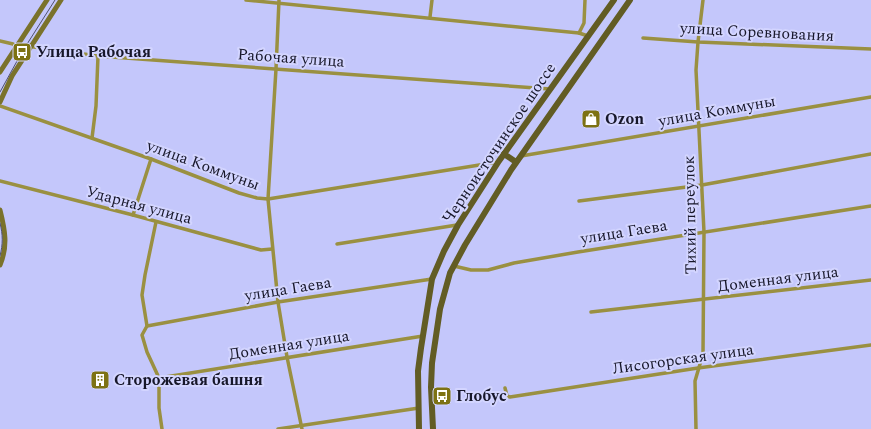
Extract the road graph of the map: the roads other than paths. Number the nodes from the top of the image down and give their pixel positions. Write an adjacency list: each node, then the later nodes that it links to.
1 (47, 0): 17 (main road)
2 (61, 0): 16 (main road)
3 (246, 0): 9 (street)
4 (432, 0): 10 (street)
5 (585, 0): 11 (street)
6 (614, 0): 12 (main road, Черноисточинское шоссе)
7 (630, 0): 30 (main road, Черноисточинское шоссе)
8 (703, 0): 15 (street, Тихий переулок)
9 (279, 1): 10 (street); 20 (street)
10 (430, 17): 11 (street)
11 (579, 32): 12 (street)
12 (588, 36): 22 (main road, Черноисточинское шоссе)
13 (643, 38): 15 (street, улица Соревнования)
14 (0, 41): 17 (street)
15 (698, 42): 18 (street, улица Соревнования); 26 (street, Тихий переулок)
16 (31, 45): 19 (street, Рабочая улица); 24 (main road)
17 (17, 46): 21 (main road)
18 (871, 49)
19 (98, 56): 20 (street, Рабочая улица); 27 (street)
20 (276, 69): 22 (street, Рабочая улица); 36 (street)
21 (0, 72)
22 (550, 89): 28 (main road, Черноисточинское шоссе)
23 (871, 97): 26 (street, улица Коммуны)
24 (0, 102)
25 (0, 106): 27 (street, улица Коммуны)
26 (699, 126): 30 (street, улица Коммуны); 35 (street, Тихий переулок)
27 (92, 138): 31 (street, улица Коммуны)
28 (504, 154): 32 (main road, Черноисточинское шоссе); 33 (main road)
29 (871, 154): 35 (street)
30 (520, 157): 33 (main road, Черноисточинское шоссе)
31 (151, 159): 36 (street, улица Коммуны); 40 (street)
32 (499, 162): 36 (street, улица Коммуны); 42 (main road, Черноисточинское шоссе)
33 (516, 162): 47 (main road, Черноисточинское шоссе)
34 (0, 181): 40 (street, Ударная улица)
35 (702, 184): 37 (street); 43 (street, Тихий переулок)
36 (268, 199): 45 (street)
37 (579, 201)
38 (871, 206): 43 (street, улица Гаева)
39 (0, 210): 46 (main road)
40 (133, 215): 41 (street, Ударная улица)
41 (156, 222): 45 (street, Ударная улица); 53 (street)
42 (458, 225): 44 (street); 48 (main road, Черноисточинское шоссе)
43 (704, 232): 47 (street, улица Гаева); 50 (street, Тихий переулок)
44 (338, 244)
45 (272, 249): 51 (street)
46 (0, 265)
47 (454, 266): 65 (main road, Черноисточинское шоссе)
48 (432, 279): 51 (street, улица Гаева); 54 (main road, Черноисточинское шоссе)
49 (871, 280): 50 (street, Доменная улица)
50 (703, 300): 52 (street, Доменная улица); 57 (street, Тихий переулок)
51 (278, 302): 53 (street, улица Гаева); 56 (street)
52 (591, 312)
53 (147, 326): 58 (street)
54 (423, 336): 56 (street, Доменная улица); 60 (main road, Черноисточинское шоссе)
55 (871, 344): 57 (street, Лисогорская улица)
56 (287, 357): 58 (street, Доменная улица); 61 (street)
57 (698, 368): 59 (street, Лисогорская улица); 66 (street, Тихий переулок)
58 (159, 378): 62 (street)
59 (505, 388)
60 (420, 408): 61 (street); 64 (main road, Черноисточинское шоссе)
61 (301, 427): 63 (street)
62 (162, 429)
63 (278, 429)
64 (419, 429)
65 (433, 429)
66 (696, 429)

